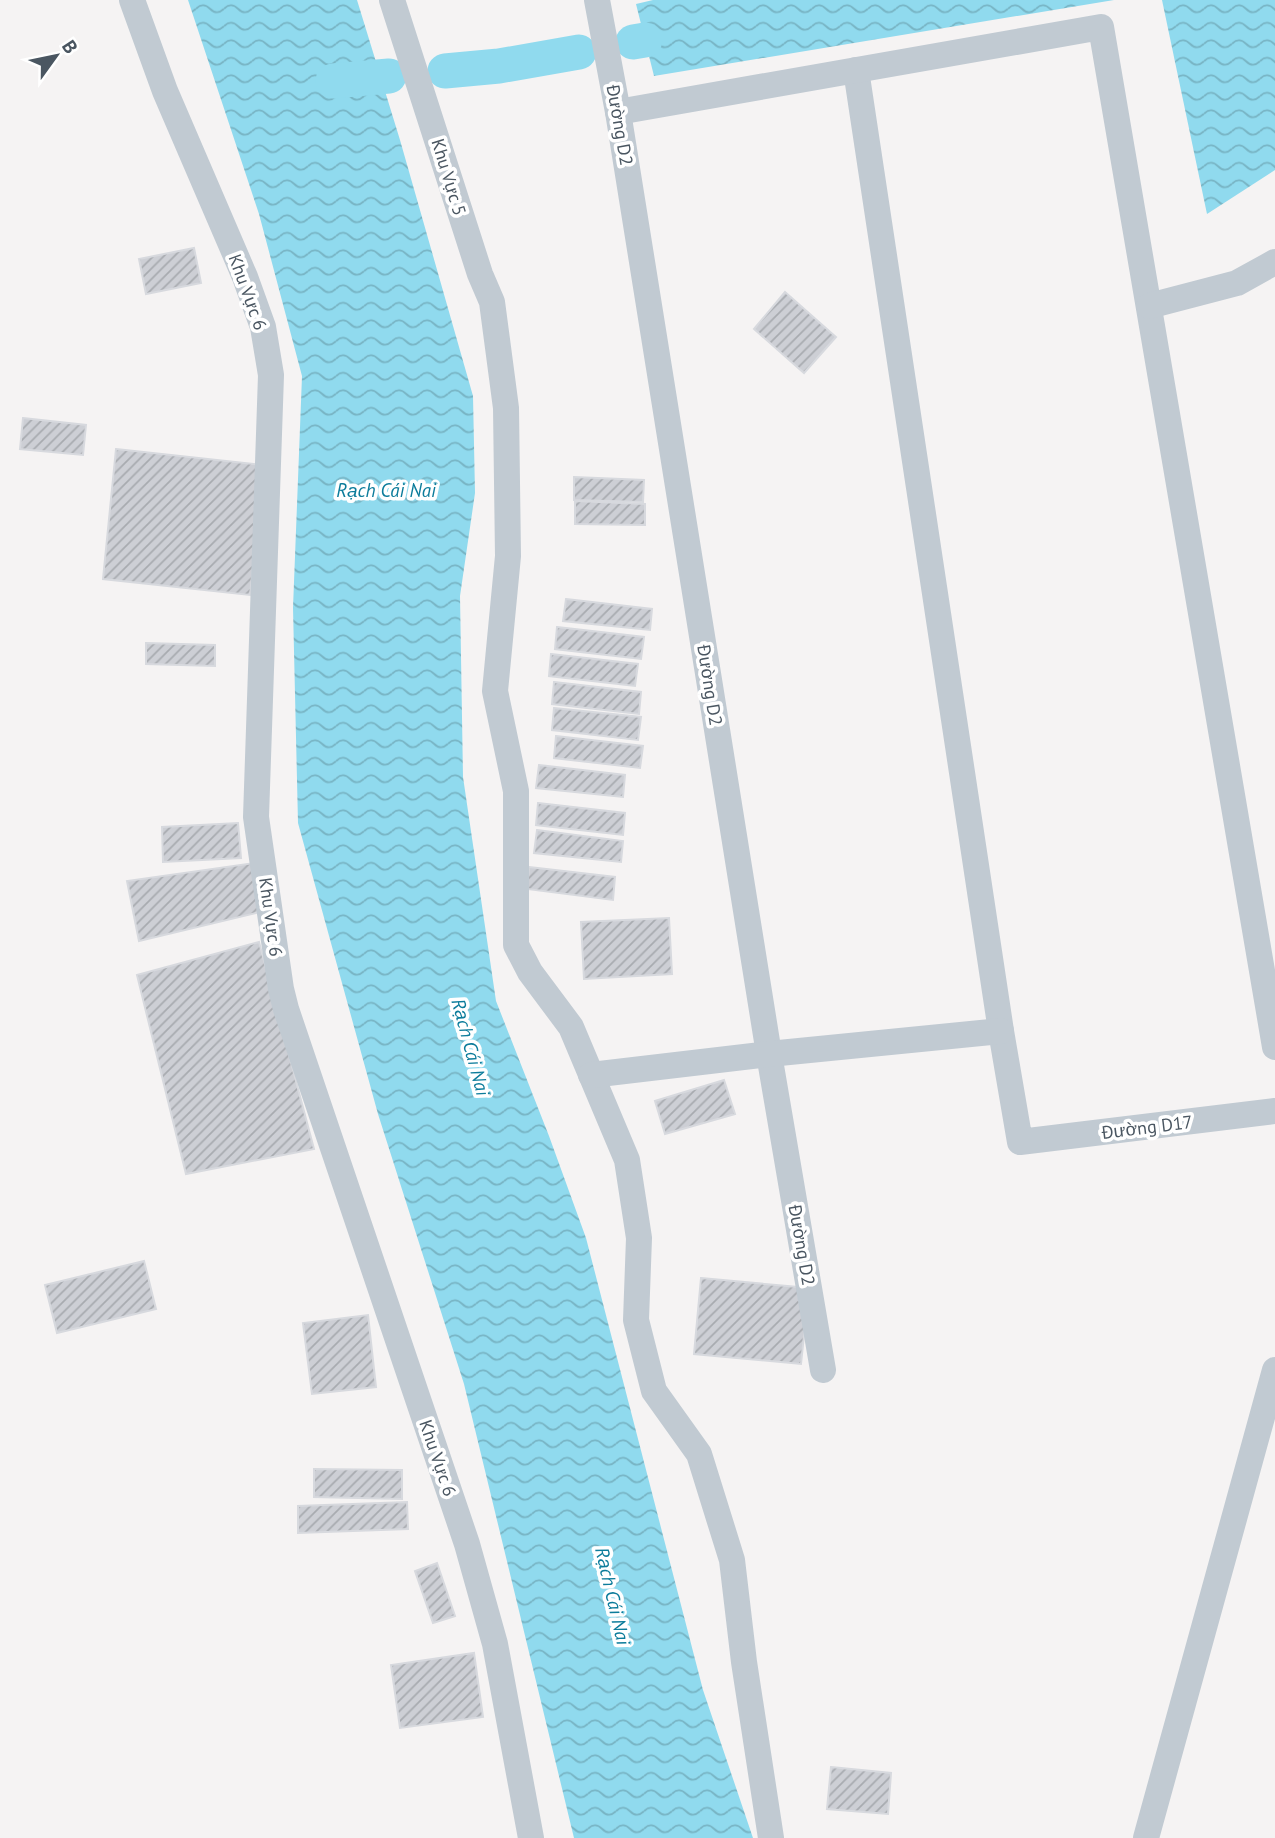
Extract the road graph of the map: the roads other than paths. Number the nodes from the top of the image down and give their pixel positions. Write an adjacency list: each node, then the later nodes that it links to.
1 (132, 0): 15 (street, Khu Vực 6)
2 (392, 0): 11 (street, Khu Vực 5)
3 (597, 0): 5 (street, Đường D2)
4 (856, 70): 5 (street); 7 (street); 8 (street)
5 (618, 112): 10 (street, Đường D2)
6 (1275, 262): 7 (street)
7 (1149, 306): 9 (street)
8 (1001, 1031): 10 (street); 12 (street, Đường D17)
9 (1275, 1047)
10 (769, 1054): 11 (street); 13 (street, Đường D2)
11 (592, 1075): 16 (street, Khu Vực 5)
12 (1275, 1111)
13 (823, 1370)
14 (1275, 1370): 17 (street)
15 (529, 1831)
16 (771, 1838)
17 (1146, 1838)

